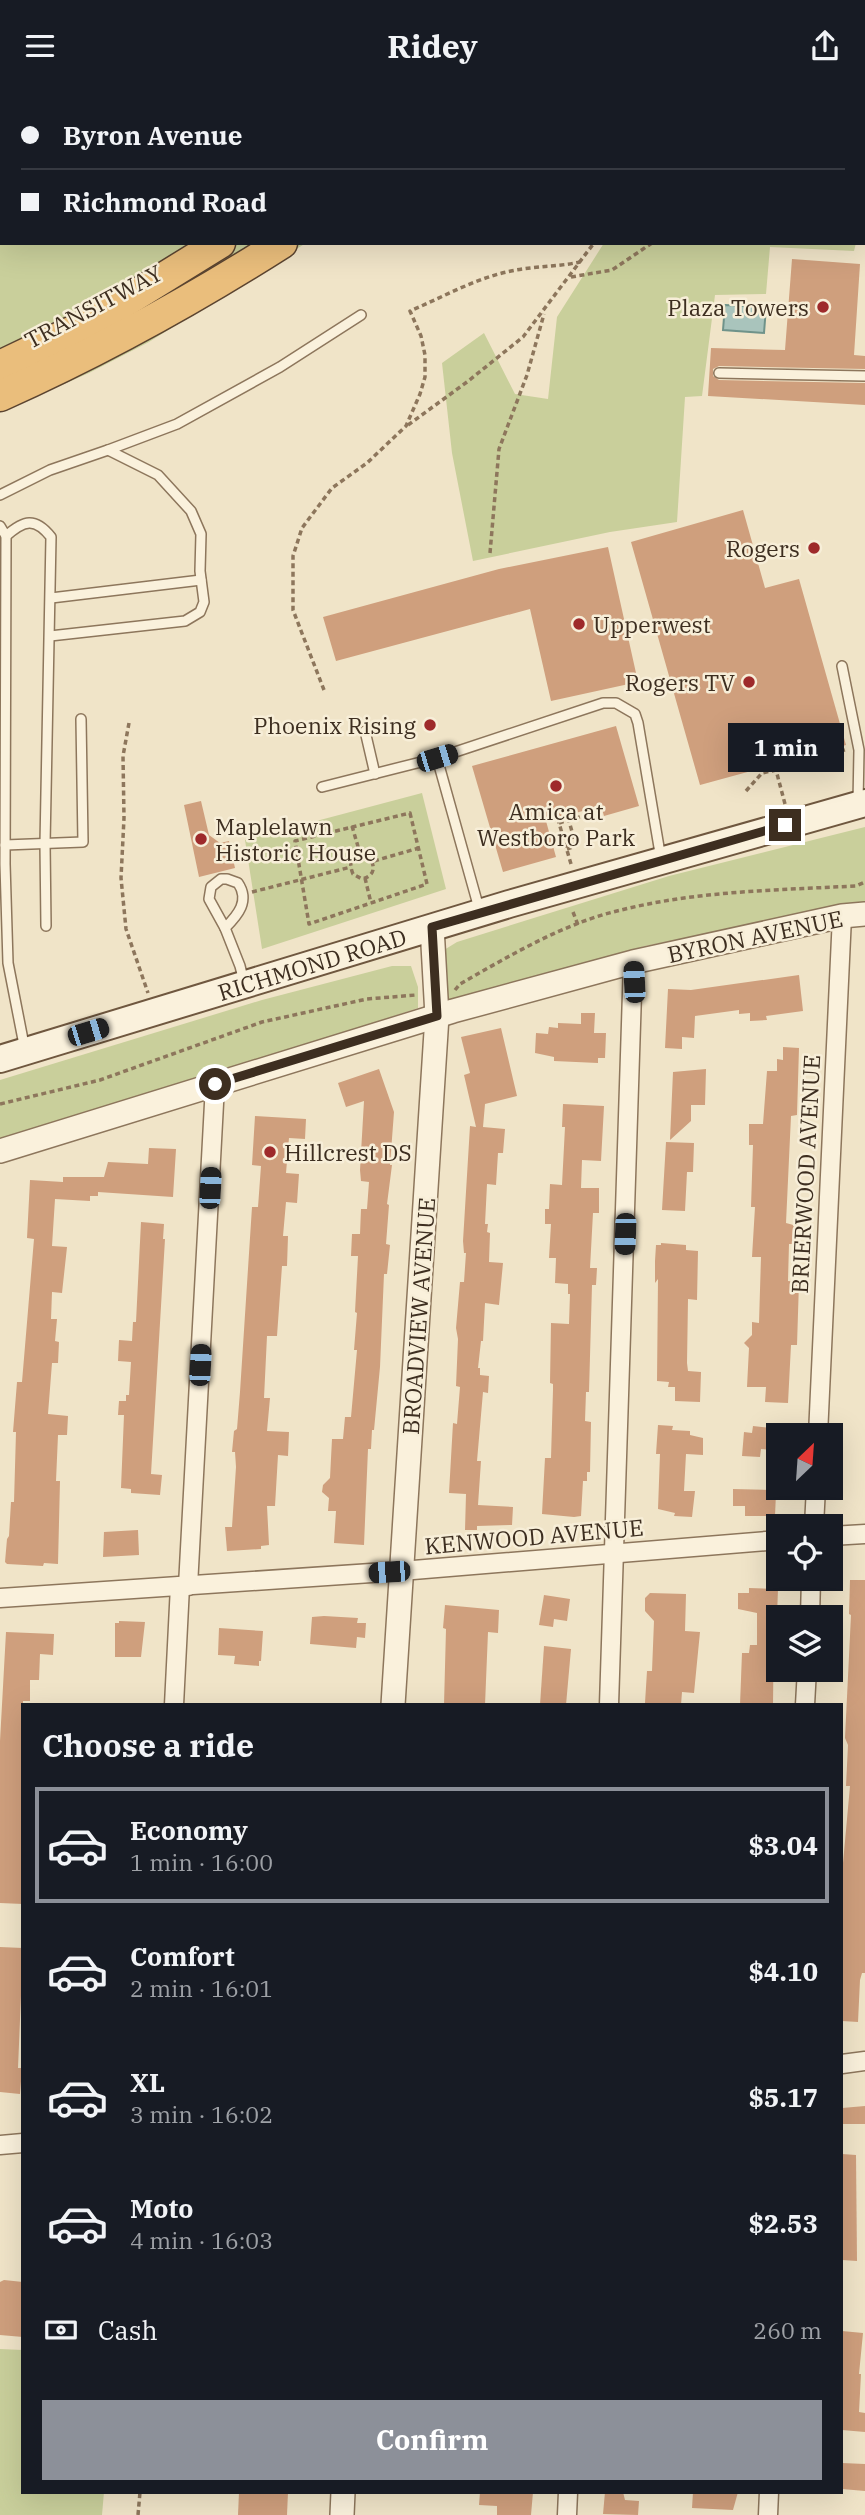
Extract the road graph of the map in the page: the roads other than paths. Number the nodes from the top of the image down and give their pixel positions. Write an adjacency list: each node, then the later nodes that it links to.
1 (279, 245): 11 (highway)
2 (221, 251): 7 (highway)
3 (139, 305): 5 (lane, TRANSITWAY)
4 (361, 315): 12 (lane)
5 (85, 337)
6 (73, 343): 9 (lane, TRANSITWAY)
7 (0, 366)
8 (719, 373): 10 (lane)
9 (0, 376)
10 (865, 376)
11 (0, 396)
12 (108, 450): 13 (lane); 16 (lane)
13 (0, 495)
14 (0, 526): 15 (lane)
15 (6, 536): 17 (lane); 27 (lane)
16 (201, 580): 17 (lane); 18 (lane)
17 (51, 598): 18 (lane)
18 (50, 636): 26 (lane)
19 (842, 666): 25 (lane)
20 (81, 719): 26 (lane)
21 (365, 731): 23 (lane)
22 (437, 758): 23 (lane); 28 (lane); 29 (lane)
23 (375, 774): 24 (lane)
24 (322, 787)
25 (862, 803): 28 (main road, RICHMOND ROAD)
26 (45, 844): 27 (lane); 31 (lane)
27 (5, 845): 37 (lane)
28 (661, 860): 29 (main road, RICHMOND ROAD)
29 (481, 913): 32 (main road, RICHMOND ROAD)
30 (854, 915): 34 (street, BYRON AVENUE); 40 (street, BRIERWOOD AVENUE)
31 (46, 926)
32 (432, 927): 35 (main road, RICHMOND ROAD); 36 (street, BROADVIEW AVENUE)
33 (225, 928): 33 (lane); 35 (lane)
34 (633, 962): 36 (street, BYRON AVENUE); 44 (street)
35 (245, 984): 37 (main road, RICHMOND ROAD)
36 (437, 1016): 38 (street, BYRON AVENUE); 45 (street, BROADVIEW AVENUE)
37 (13, 1055)
38 (215, 1084): 39 (street, BYRON AVENUE); 46 (street)
39 (0, 1151)
40 (819, 1423)
41 (865, 1534): 42 (street)
42 (843, 1535)
43 (766, 1541): 44 (street, KENWOOD AVENUE)
44 (614, 1555): 45 (street, KENWOOD AVENUE); 51 (street)
45 (401, 1571): 46 (street, KENWOOD AVENUE); 50 (street, BROADVIEW AVENUE)
46 (184, 1586): 47 (street, KENWOOD AVENUE); 49 (street)
47 (0, 1598)
48 (807, 1682): 52 (street)
49 (174, 1703)
50 (393, 1703)
51 (609, 1703)
52 (806, 1703)
53 (865, 2061): 54 (street)
54 (843, 2064)
55 (21, 2143): 56 (street)
56 (0, 2145)
57 (343, 2494): 60 (street)
58 (569, 2494): 61 (street)
59 (769, 2494): 62 (street)
60 (342, 2515)
61 (567, 2515)
62 (768, 2515)

